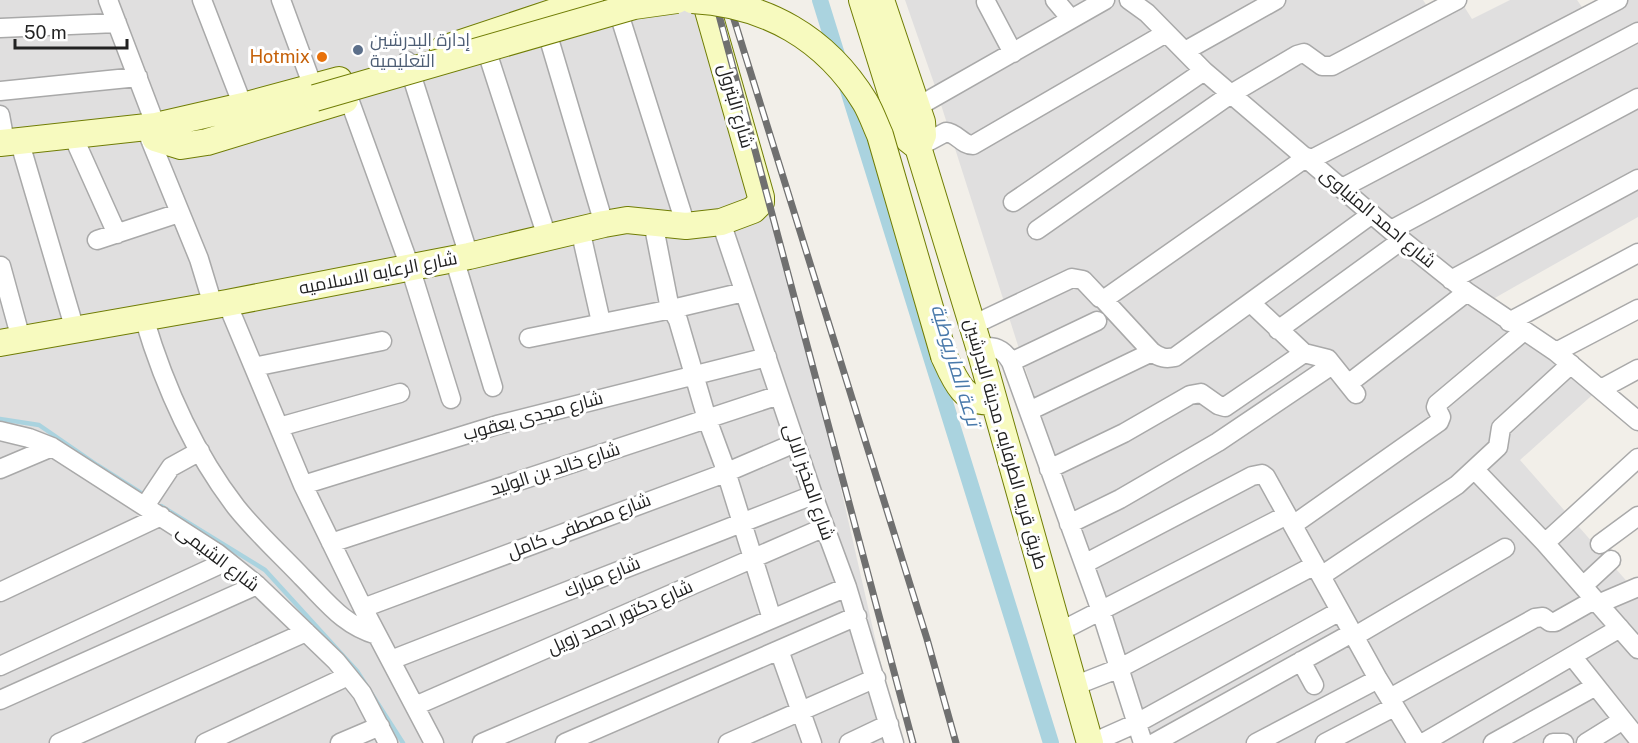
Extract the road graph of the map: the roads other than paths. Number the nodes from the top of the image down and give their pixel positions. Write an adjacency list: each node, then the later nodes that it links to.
1 (108, 0): 18 (street)
2 (202, 0): 34 (street)
3 (281, 0): 30 (street)
4 (590, 0): 26 (main road)
5 (677, 0): 16 (main road); 30 (main road, bridge)
6 (692, 0): 94 (main road, bridge)
7 (705, 0): 45 (main road, شارع البترول)
8 (1055, 0): 17 (street)
9 (1105, 0): 17 (street)
10 (1129, 0): 21 (street, شارع احمد المنياوى)
11 (1276, 0): 23 (street)
12 (1457, 0): 31 (street)
13 (1618, 0): 41 (street)
14 (878, 1): 35 (main road, طريق قريه الطرفايه, مدينة البدرشين); 40 (main road, طريق قريه الطرفايه, مدينة البدرشين)
15 (986, 2): 24 (street)
16 (620, 17): 22 (main road); 50 (street)
17 (1071, 19): 24 (street)
18 (117, 23): 19 (street); 28 (street)
19 (0, 28)
20 (1638, 32): 43 (street)
21 (1166, 33): 23 (street, شارع احمد المنياوى); 40 (street)
22 (549, 39): 25 (main road); 51 (street)
23 (1185, 51): 27 (street, شارع احمد المنياوى)
24 (1013, 53): 35 (street)
25 (489, 58): 26 (main road); 55 (street)
26 (411, 71): 30 (main road); 33 (main road); 58 (street)
27 (1204, 71): 31 (street, شارع احمد المنياوى); 44 (street)
28 (138, 77): 29 (street); 37 (street)
29 (0, 91)
30 (314, 92): 34 (main road); 37 (main road)
31 (1231, 94): 41 (street, شارع احمد المنياوى); 52 (street)
32 (1638, 98): 54 (street)
33 (349, 99): 37 (main road); 60 (street)
34 (243, 106): 37 (main road)
35 (917, 106): 40 (main road, طريق قريه الطرفايه, مدينة البدرشين)
36 (0, 115): 39 (street)
37 (154, 134): 38 (main road); 39 (main road); 46 (street)
38 (77, 145): 39 (main road); 53 (street)
39 (7, 146): 73 (street)
40 (918, 147): 75 (main road, طريق قريه الطرفايه, مدينة البدرشين)
41 (1308, 158): 43 (street, شارع احمد المنياوى); 64 (street)
42 (1636, 184): 61 (street)
43 (1342, 188): 47 (street, شارع احمد المنياوى)
44 (1013, 202)
45 (753, 210): 49 (main road, شارع الرعايه الاسلاميه)
46 (179, 213): 53 (street); 66 (street)
47 (1372, 214): 54 (street, شارع احمد المنياوى); 65 (street)
48 (653, 222): 50 (main road, شارع الرعايه الاسلاميه); 51 (main road, شارع الرعايه الاسلاميه); 67 (street)
49 (721, 222): 50 (main road, شارع الرعايه الاسلاميه); 62 (street, شارع المخبز الالى)
50 (686, 226)
51 (592, 227): 55 (main road, شارع الرعايه الاسلاميه); 71 (street)
52 (1037, 230)
53 (117, 234): 56 (street)
54 (1397, 235): 61 (street, شارع احمد المنياوى); 74 (street)
55 (547, 237): 58 (main road, شارع الرعايه الاسلاميه)
56 (97, 240)
57 (1638, 253): 72 (street)
58 (461, 257): 60 (main road, شارع الرعايه الاسلاميه); 89 (street)
59 (1, 266): 77 (street)
60 (410, 267): 66 (main road, شارع الرعايه الاسلاميه); 93 (street)
61 (1451, 280): 63 (street, شارع احمد المنياوى)
62 (744, 292): 67 (street); 82 (street, شارع المخبز الالى)
63 (1467, 292): 72 (street, شارع احمد المنياوى); 85 (street)
64 (1103, 299): 75 (street); 79 (street)
65 (1251, 303): 74 (street); 79 (street)
66 (220, 304): 69 (main road, شارع الرعايه الاسلاميه); 86 (street)
67 (672, 309): 71 (street); 88 (street)
68 (1638, 309): 80 (street)
69 (144, 318): 73 (main road, شارع الرعايه الاسلاميه); 102 (street)
70 (1097, 321): 83 (street)
71 (601, 322): 76 (street)
72 (1516, 326): 80 (street, شارع احمد المنياوى); 113 (street)
73 (75, 330): 77 (main road, شارع الرعايه الاسلاميه)
74 (1278, 330): 81 (street)
75 (976, 336): 83 (street); 94 (main road, طريق قريه الطرفايه, مدينة البدرشين)
76 (529, 338)
77 (10, 341)
78 (382, 341): 86 (street)
79 (1152, 352): 95 (street)
80 (1556, 352): 84 (street, شارع احمد المنياوى)
81 (1304, 353): 85 (street); 105 (street)
82 (766, 357): 88 (street, شارع مجدى يعقوب); 92 (street, شارع المخبز الالى)
83 (1011, 362): 95 (street)
84 (1571, 364): 90 (street, شارع احمد المنياوى); 106 (street)
85 (1332, 365): 115 (street)
86 (254, 367): 98 (street)
87 (1638, 369): 90 (street)
88 (694, 375): 96 (street); 108 (street, شارع مجدى يعقوب)
89 (493, 387)
90 (1601, 389): 97 (street, شارع احمد المنياوى)
91 (400, 393): 98 (street)
92 (779, 395): 96 (street, شارع خالد بن الوليد); 100 (street, شارع المخبز الالى)
93 (451, 399)
94 (992, 400): 138 (main road, طريق قريه الطرفايه, مدينة البدرشين)
95 (1029, 411): 105 (street)
96 (707, 419): 107 (street); 117 (street, شارع خالد بن الوليد)
97 (1638, 421)
98 (279, 427): 108 (street)
99 (0, 430): 101 (street, شارع الشيمى)
100 (795, 443): 107 (street, شارع مصطفى كامل); 109 (street, شارع المخبز الالى)
101 (52, 447): 104 (street); 110 (street, شارع الشيمى)
102 (200, 451): 110 (street); 140 (street)
103 (1638, 458): 118 (street)
104 (0, 469)
105 (1049, 469): 115 (street)
106 (1475, 470): 118 (street); 125 (street)
107 (725, 473): 114 (street); 131 (street, شارع مصطفى كامل)
108 (303, 485): 117 (street)
109 (813, 495): 114 (street, شارع مبارك); 116 (street, شارع المخبز الالى)
110 (145, 506): 111 (street, شارع الشيمى)
111 (161, 516): 123 (street, شارع الشيمى); 129 (street)
112 (1638, 516): 119 (street)
113 (1290, 520): 124 (street); 125 (street); 132 (street)
114 (741, 522): 121 (street); 144 (street, شارع مبارك)
115 (1069, 524): 124 (street)
116 (825, 527): 121 (street, شارع دكتور احمد زويل); 127 (street, شارع المخبز الالى)
117 (331, 543): 131 (street)
118 (1545, 543): 130 (street)
119 (1600, 544)
120 (1505, 548): 139 (street)
121 (753, 559): 135 (street); 156 (street, شارع دكتور احمد زويل)
122 (1611, 560): 130 (street)
123 (227, 561): 126 (street, شارع الشيمى); 146 (street)
124 (1084, 564): 132 (street)
125 (1318, 570): 133 (street); 147 (street)
126 (257, 585): 137 (street, شارع الشيمى); 154 (street)
127 (847, 586): 134 (street, شارع المخبز الالى); 135 (street)
128 (1638, 587): 130 (street)
129 (0, 592)
130 (1592, 596): 136 (street); 155 (street)
131 (363, 608): 140 (street)
132 (1101, 610): 138 (street); 147 (street)
133 (1340, 611): 139 (street); 159 (street)
134 (857, 616): 142 (street); 149 (street, شارع المخبز الالى)
135 (772, 619): 168 (street)
136 (1620, 628): 141 (street); 143 (street)
137 (306, 632): 148 (street, شارع الشيمى); 163 (street)
138 (1059, 632): 152 (main road, طريق قريه الطرفايه, مدينة البدرشين)
139 (1354, 634): 145 (street); 150 (street)
140 (377, 635): 144 (street)
141 (1638, 649)
142 (779, 650): 157 (street); 169 (street)
143 (1572, 656): 153 (street); 180 (street)
144 (391, 660): 156 (street)
145 (1301, 661): 151 (street); 176 (street)
146 (0, 666)
147 (1120, 668): 152 (street); 159 (street)
148 (348, 676): 161 (street, شارع الشيمى); 164 (street)
149 (876, 678): 157 (street); 160 (street, شارع المخبز الالى)
150 (1378, 679): 155 (street); 177 (street)
151 (1314, 685)
152 (1074, 686): 174 (main road, طريق قريه الطرفايه, مدينة البدرشين)
153 (1596, 686): 158 (street); 181 (street)
154 (0, 700)
155 (1392, 703): 178 (street); 179 (street)
156 (415, 706): 167 (street)
157 (801, 711): 170 (street); 171 (street)
158 (1623, 720): 162 (street); 184 (street)
159 (1137, 723): 174 (street); 175 (street)
160 (889, 724): 172 (street); 173 (street, شارع المخبز الالى)
161 (380, 726): 165 (street); 166 (street, شارع الشيمى)
162 (1638, 740)
163 (59, 743)
164 (205, 743)
165 (340, 743)
166 (388, 743)
167 (434, 743)
168 (482, 743)
169 (565, 743)
170 (728, 743)
171 (812, 743)
172 (849, 743)
173 (894, 743)
174 (1091, 743)
175 (1143, 743)
176 (1154, 743)
177 (1256, 743)
178 (1325, 743)
179 (1417, 743)
180 (1423, 743)
181 (1493, 743)
182 (1553, 743): 183 (street)
183 (1564, 743)
184 (1588, 743)

